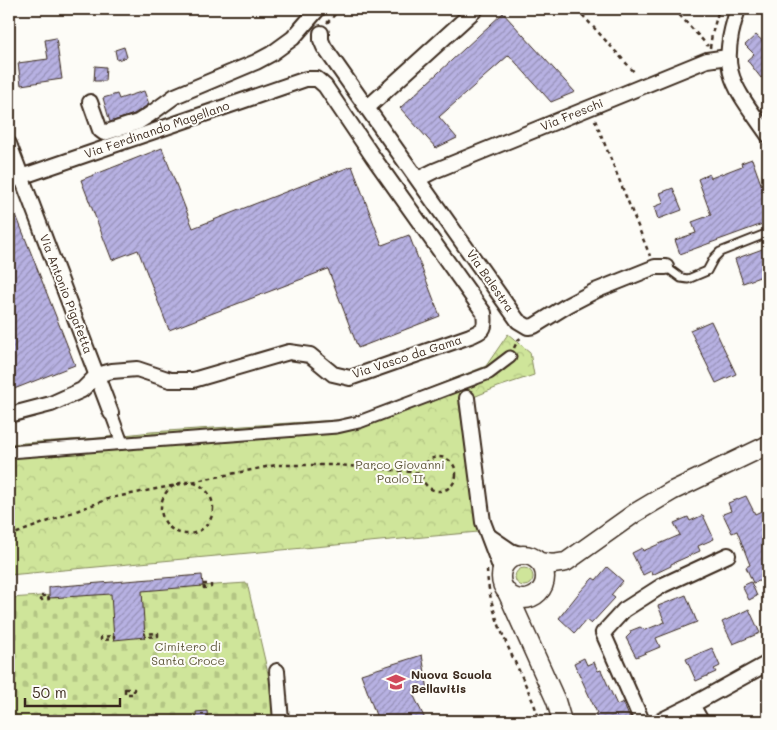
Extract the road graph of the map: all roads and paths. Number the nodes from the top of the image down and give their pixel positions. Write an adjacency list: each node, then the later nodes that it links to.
1 (318, 9): 14 (street)
2 (340, 9): 8 (path)
3 (476, 9): 15 (street)
4 (576, 9): 12 (path)
5 (674, 9): 9 (path)
6 (719, 9): 9 (path)
7 (738, 9): 11 (street)
8 (324, 30): 15 (street, Via Balestra)
9 (710, 48): 10 (path)
10 (710, 52)
11 (728, 57): 17 (street); 20 (street, Via Freschi)
12 (637, 76)
13 (306, 79): 19 (street, Via Ferdinando Magellano); 25 (street, Via Vasco da Gama)
14 (90, 102)
15 (367, 108): 20 (street, Via Balestra)
16 (593, 113): 22 (path)
17 (768, 135)
18 (9, 144): 19 (street, Via Antonio Pigafetta)
19 (15, 179): 25 (street, Via Antonio Pigafetta)
20 (418, 179): 22 (street, Via Balestra)
21 (768, 233): 22 (lane)
22 (660, 267)
23 (524, 336): 24 (path)
24 (510, 358): 26 (street)
25 (97, 375): 28 (street, Via Antonio Pigafetta); 29 (street, Via Vasco da Gama)
26 (465, 382): 27 (street); 30 (street)
27 (467, 398): 36 (street)
28 (111, 413): 30 (street, Via Antonio Pigafetta)
29 (9, 415)
30 (122, 443): 32 (street)
31 (768, 445): 37 (street)
32 (9, 452)
33 (422, 473): 33 (path); 34 (path)
34 (181, 483): 34 (path); 35 (path)
35 (9, 536)
36 (489, 536): 39 (street); 41 (street)
37 (577, 555): 40 (street); 42 (street)
38 (728, 555): 52 (street)
39 (522, 556): 40 (street); 41 (street)
40 (540, 562): 42 (street)
41 (495, 570): 43 (street); 50 (path)
42 (540, 588): 43 (street); 44 (street)
43 (507, 592): 44 (street)
44 (523, 625): 51 (street)
45 (145, 634): 45 (path)
46 (768, 663): 48 (street)
47 (278, 671): 49 (street)
48 (692, 705): 53 (street); 54 (street)
49 (281, 721)
50 (540, 721)
51 (562, 721)
52 (642, 721)
53 (660, 721)
54 (701, 721)

